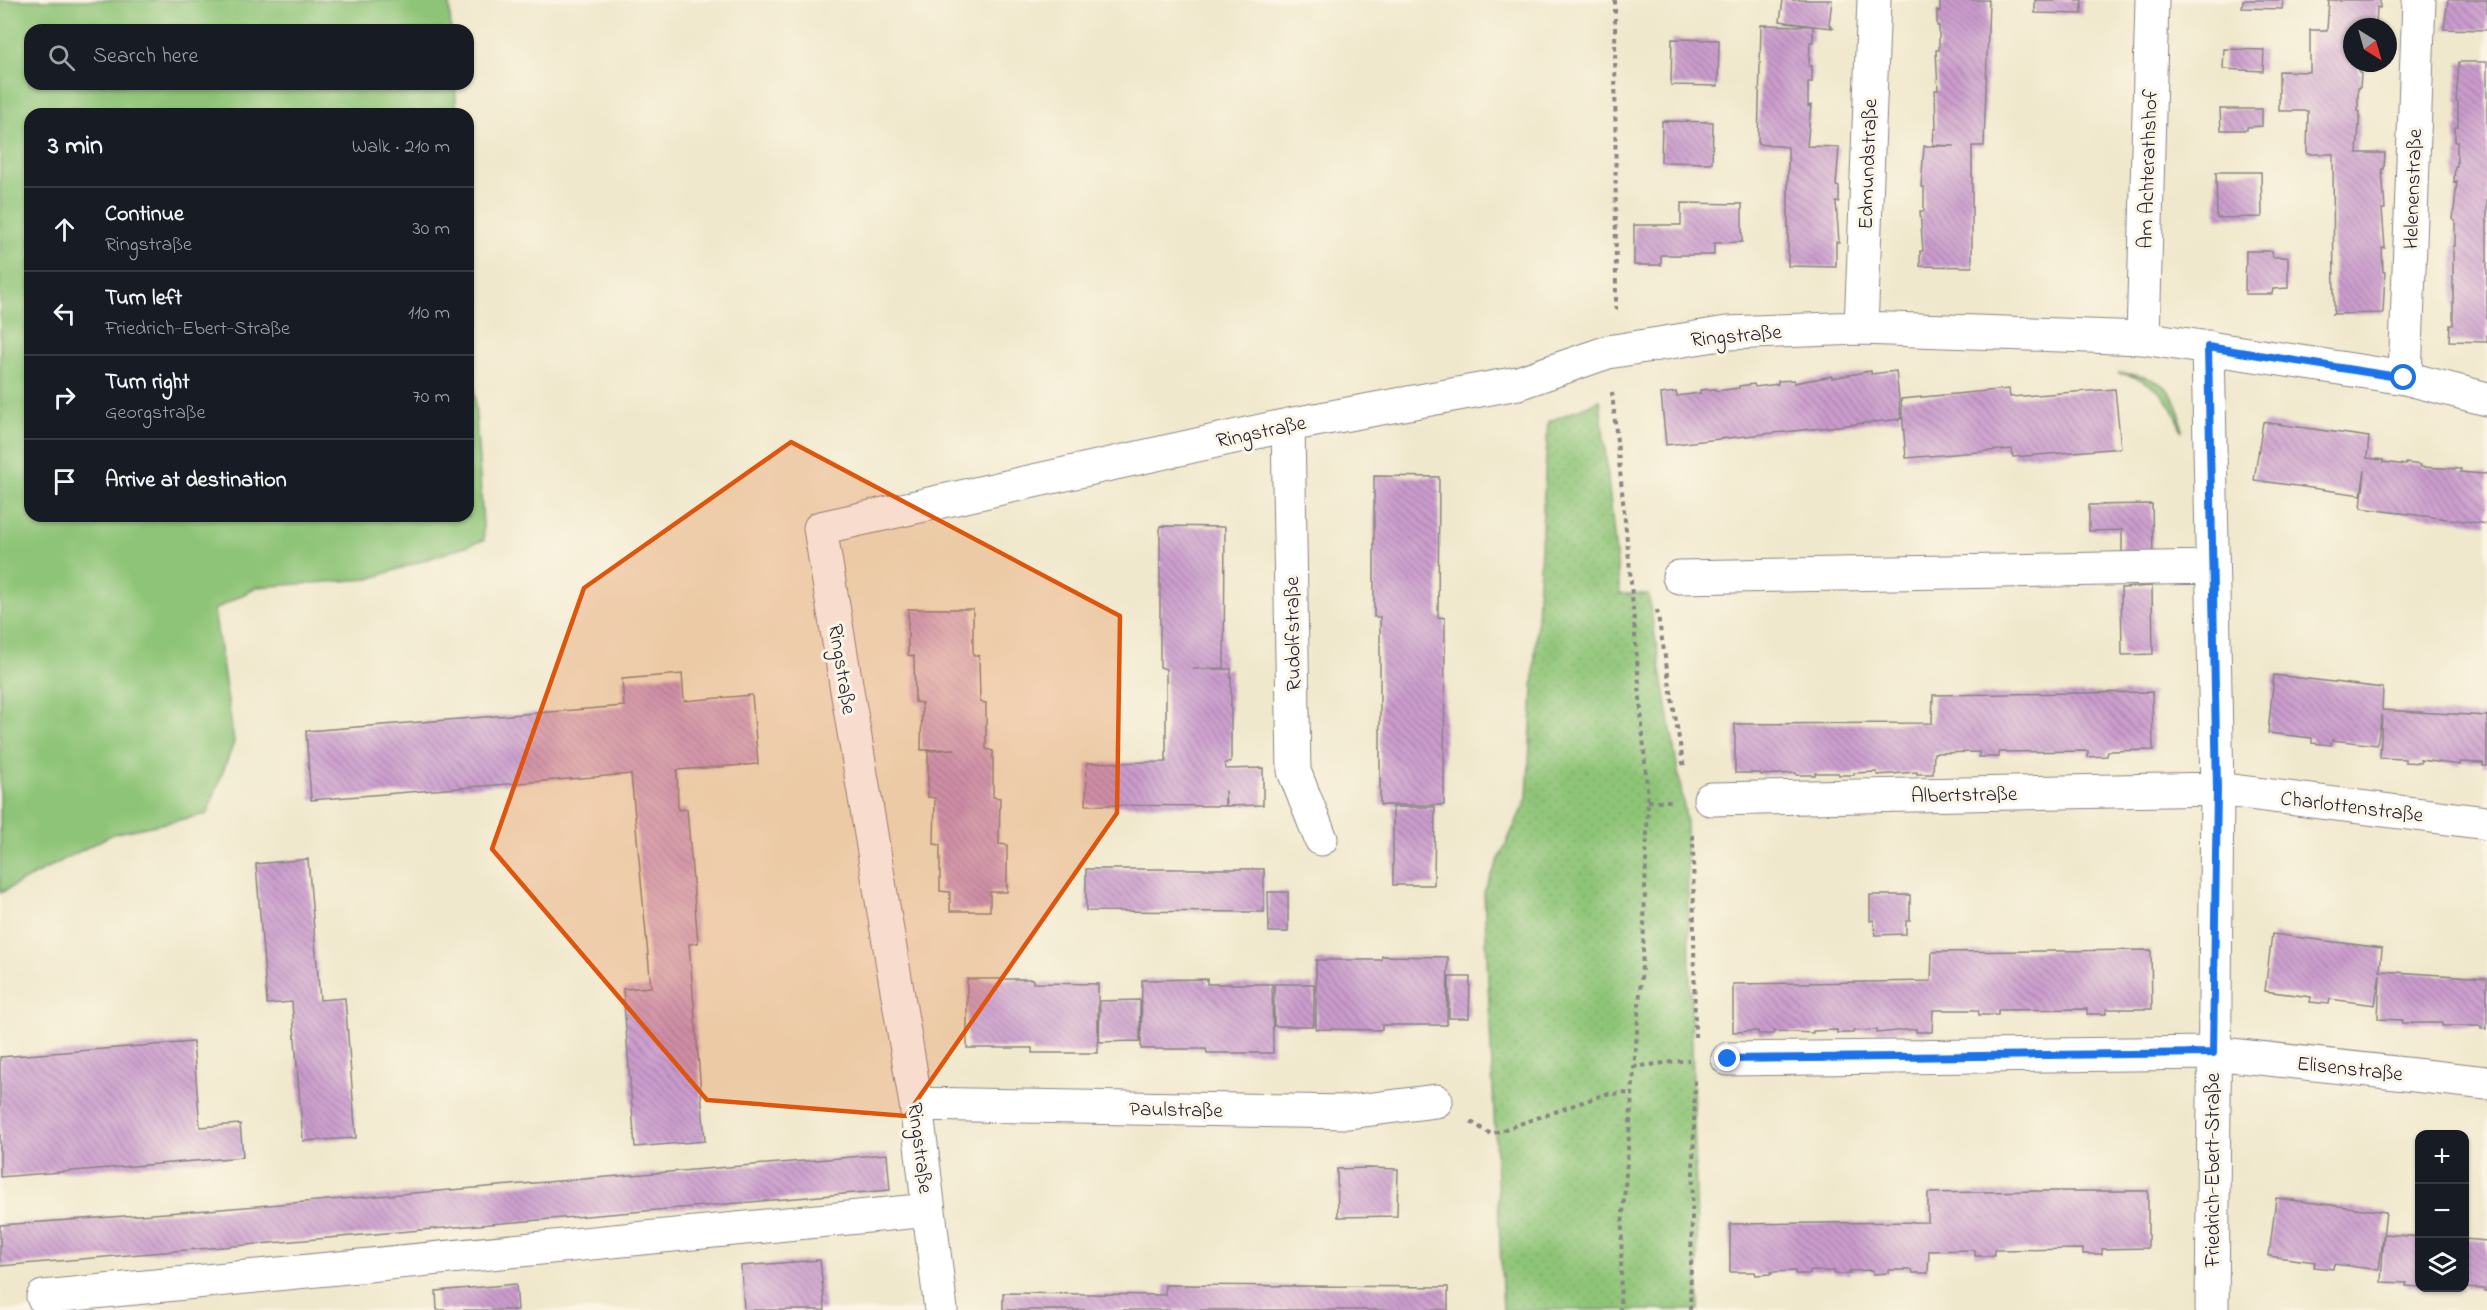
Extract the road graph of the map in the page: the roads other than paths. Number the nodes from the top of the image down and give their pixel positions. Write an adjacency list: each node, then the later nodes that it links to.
1 (1874, 0): 4 (street, Edmundstraße)
2 (2152, 0): 5 (street, Am Achterathshof)
3 (2419, 0): 7 (street, Helenenstraße)
4 (1861, 328): 5 (street, Ringstraße); 9 (street, Ringstraße)
5 (2143, 338): 6 (street, Ringstraße)
6 (2208, 347): 7 (street, Ringstraße); 10 (street, Friedrich-Ebert-Straße)
7 (2404, 378): 8 (street, Ringstraße)
8 (2487, 399)
9 (1288, 425): 15 (street, Rudolfstraße); 20 (street, Ringstraße)
10 (2212, 567): 11 (street); 12 (street, Friedrich-Ebert-Straße)
11 (1679, 577)
12 (2217, 789): 13 (street, Albertstraße); 14 (street, Charlottenstraße); 16 (street, Friedrich-Ebert-Straße)
13 (1710, 800)
14 (2487, 823)
15 (1321, 839)
16 (2213, 1053): 17 (street, Elisenstraße); 18 (street, Elisenstraße); 24 (street, Friedrich-Ebert-Straße)
17 (1728, 1059)
18 (2487, 1083)
19 (1436, 1101): 20 (street, Paulstraße)
20 (916, 1104): 21 (street, Ringstraße)
21 (929, 1210): 22 (street); 23 (street, Ringstraße)
22 (43, 1297)
23 (941, 1310)
24 (2212, 1310)

